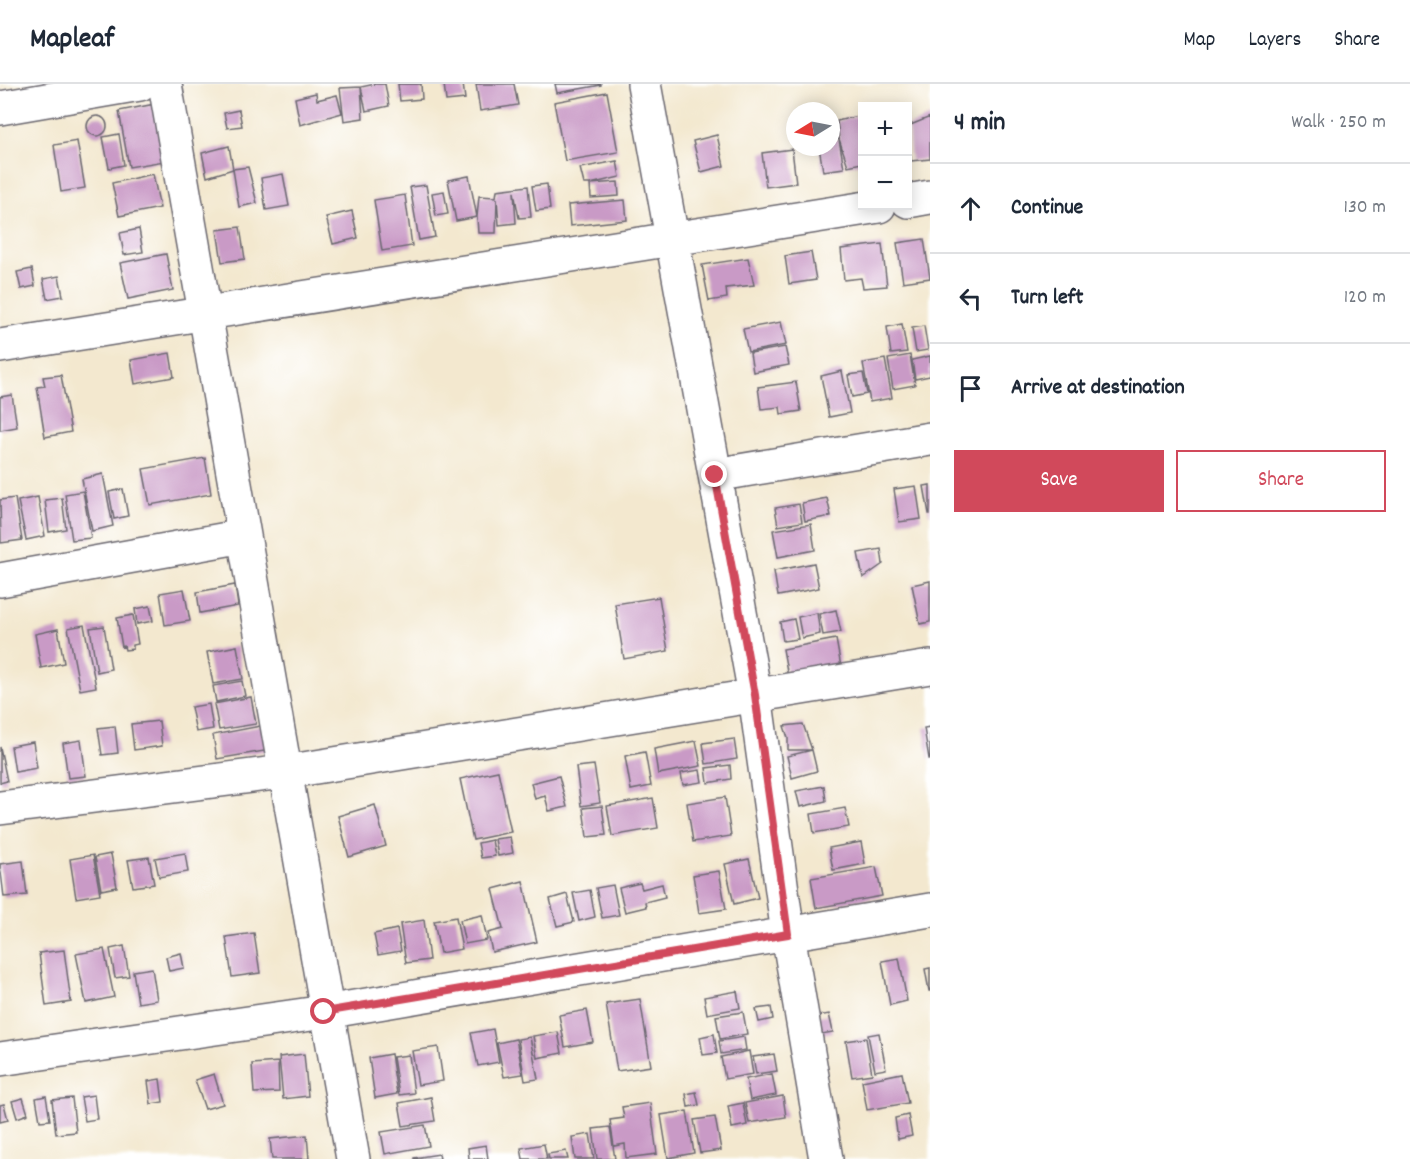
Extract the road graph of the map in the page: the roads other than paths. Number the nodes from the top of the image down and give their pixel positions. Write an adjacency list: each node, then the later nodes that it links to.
1 (140, 84): 4 (street)
2 (165, 84): 9 (street)
3 (644, 84): 8 (street)
4 (0, 108)
5 (930, 197): 6 (street)
6 (912, 200)
7 (858, 209): 8 (street)
8 (672, 238): 9 (street); 12 (street)
9 (205, 313): 10 (street); 13 (street)
10 (0, 346)
11 (930, 439): 12 (street)
12 (715, 475): 16 (street)
13 (244, 537): 14 (street); 17 (street)
14 (0, 580)
15 (930, 667): 16 (street)
16 (755, 695): 17 (street); 20 (street)
17 (285, 772): 18 (street); 21 (street)
18 (0, 808)
19 (930, 910): 20 (street)
20 (788, 934): 21 (street); 24 (street)
21 (327, 1011): 22 (street); 23 (street)
22 (0, 1059)
23 (353, 1159)
24 (826, 1159)

